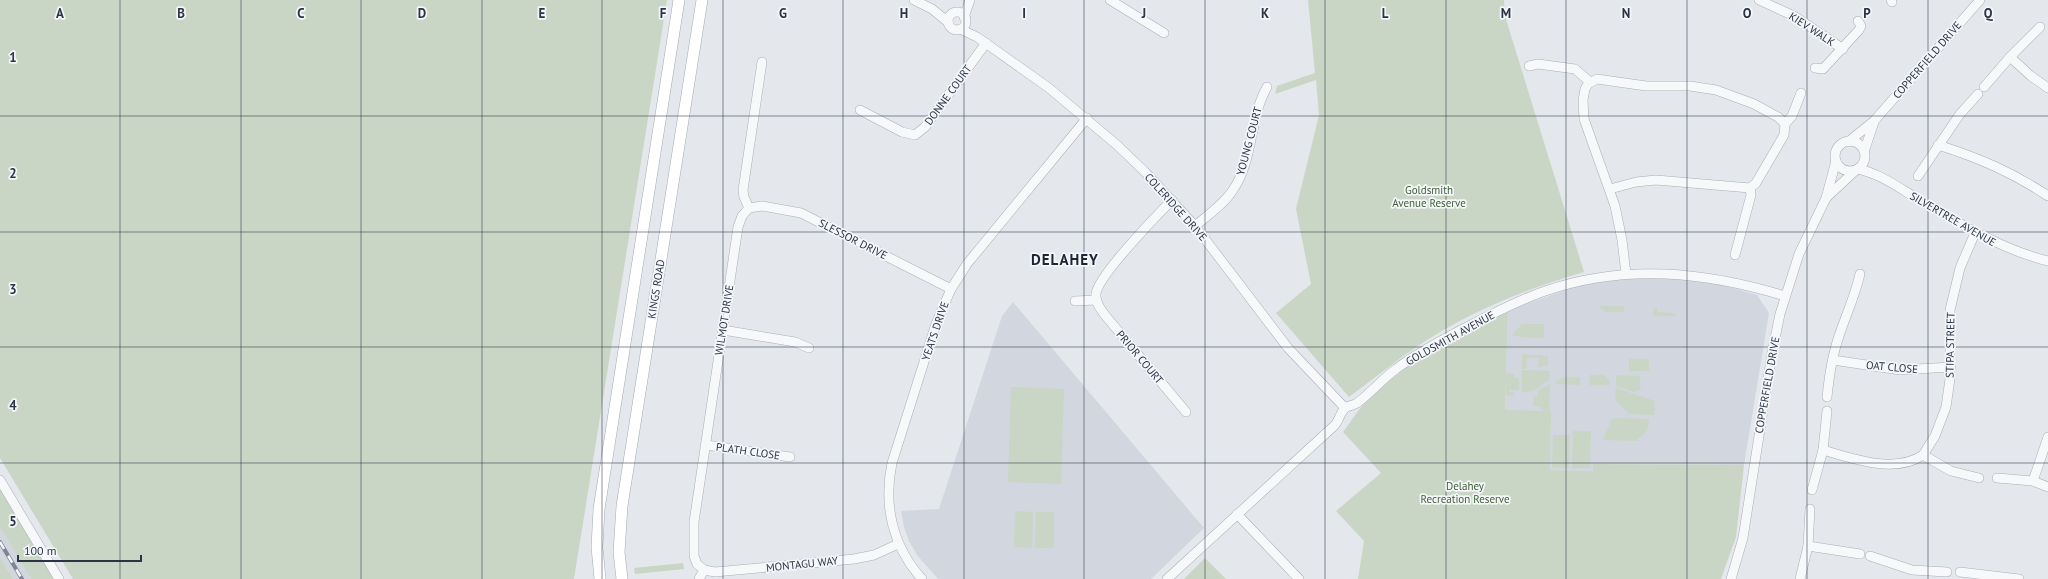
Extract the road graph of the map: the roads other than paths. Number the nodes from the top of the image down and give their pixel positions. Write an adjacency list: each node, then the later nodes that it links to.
1 (679, 0): 81 (main road, KINGS ROAD)
2 (702, 0): 82 (main road, KINGS ROAD)
3 (914, 0): 8 (street, COLERIDGE DRIVE)
4 (970, 0): 8 (street)
5 (1110, 0): 11 (street)
6 (1760, 0): 13 (street, KIEV WALK)
7 (1980, 0): 26 (street, COPPERFIELD DRIVE)
8 (958, 19): 12 (street, COLERIDGE DRIVE)
9 (1858, 21): 13 (street, KIEV WALK)
10 (2040, 27): 14 (street)
11 (1164, 33)
12 (986, 43): 24 (street, DONNE COURT); 25 (street, COLERIDGE DRIVE)
13 (1843, 49): 17 (street, KIEV WALK)
14 (2010, 57): 20 (street); 21 (street)
15 (762, 62): 40 (street)
16 (1529, 66): 18 (street)
17 (1815, 68)
18 (1590, 82): 27 (street); 36 (street)
19 (1267, 87): 41 (street, YOUNG COURT)
20 (1984, 87)
21 (2048, 88)
22 (1801, 93): 27 (street)
23 (1978, 94): 29 (street)
24 (860, 110)
25 (1087, 118): 39 (street, COLERIDGE DRIVE); 47 (street, YEATS DRIVE)
26 (1874, 121): 28 (street, COPPERFIELD DRIVE); 30 (street, COPPERFIELD DRIVE)
27 (1785, 124): 35 (street)
28 (1848, 142): 30 (street); 31 (street)
29 (1938, 145): 33 (street); 37 (street)
30 (1865, 155): 32 (street); 34 (street, SILVERTREE AVENUE)
31 (1836, 161): 32 (street); 38 (street, COPPERFIELD DRIVE)
32 (1857, 169): 34 (street, SILVERTREE AVENUE); 38 (street, COPPERFIELD DRIVE)
33 (1918, 176)
34 (1884, 178): 42 (street, SILVERTREE AVENUE)
35 (1750, 188): 36 (street); 43 (street)
36 (1610, 189): 45 (street)
37 (2048, 196)
38 (1826, 198): 48 (street, COPPERFIELD DRIVE)
39 (1172, 200): 41 (street, COLERIDGE DRIVE); 49 (street)
40 (749, 208): 47 (street, SLESSOR DRIVE); 51 (street, WILMOT DRIVE)
41 (1195, 226): 56 (street, COLERIDGE DRIVE)
42 (1975, 234): 44 (street, SILVERTREE AVENUE); 54 (street, STIPA STREET)
43 (1736, 255)
44 (2048, 261)
45 (1626, 274): 48 (street, GOLDSMITH AVENUE); 56 (street, GOLDSMITH AVENUE)
46 (1860, 274): 53 (street)
47 (951, 289): 72 (street, YEATS DRIVE)
48 (1786, 296): 87 (street, COPPERFIELD DRIVE)
49 (1096, 300): 50 (street); 58 (street, PRIOR COURT)
50 (1075, 301)
51 (723, 330): 52 (street); 60 (street, WILMOT DRIVE)
52 (809, 348)
53 (1833, 360): 54 (street, OAT CLOSE); 55 (street)
54 (1950, 367): 62 (street, STIPA STREET)
55 (1827, 398)
56 (1345, 408): 71 (street, GOLDSMITH AVENUE)
57 (1827, 411): 61 (street)
58 (1186, 412)
59 (2048, 437): 67 (street)
60 (706, 446): 63 (street, PLATH CLOSE); 76 (street, WILMOT DRIVE)
61 (1823, 450): 62 (street); 69 (street)
62 (1924, 455): 64 (street)
63 (790, 457)
64 (1979, 478)
65 (1997, 478): 67 (street)
66 (0, 480): 80 (street)
67 (2033, 481): 68 (street)
68 (2048, 487)
69 (1812, 490)
70 (1810, 509): 73 (street)
71 (1237, 514): 85 (street, GOLDSMITH AVENUE); 86 (street)
72 (898, 544): 76 (street, MONTAGU WAY); 84 (street, YEATS DRIVE)
73 (1808, 546): 74 (street); 88 (street)
74 (1860, 554)
75 (1870, 556): 79 (street)
76 (704, 570): 83 (street)
77 (1947, 572): 79 (street)
78 (1960, 572): 89 (street)
79 (1911, 575)
80 (59, 579)
81 (600, 579)
82 (622, 579)
83 (699, 579)
84 (922, 579)
85 (1167, 579)
86 (1299, 579)
87 (1731, 579)
88 (1800, 579)
89 (2018, 579)

